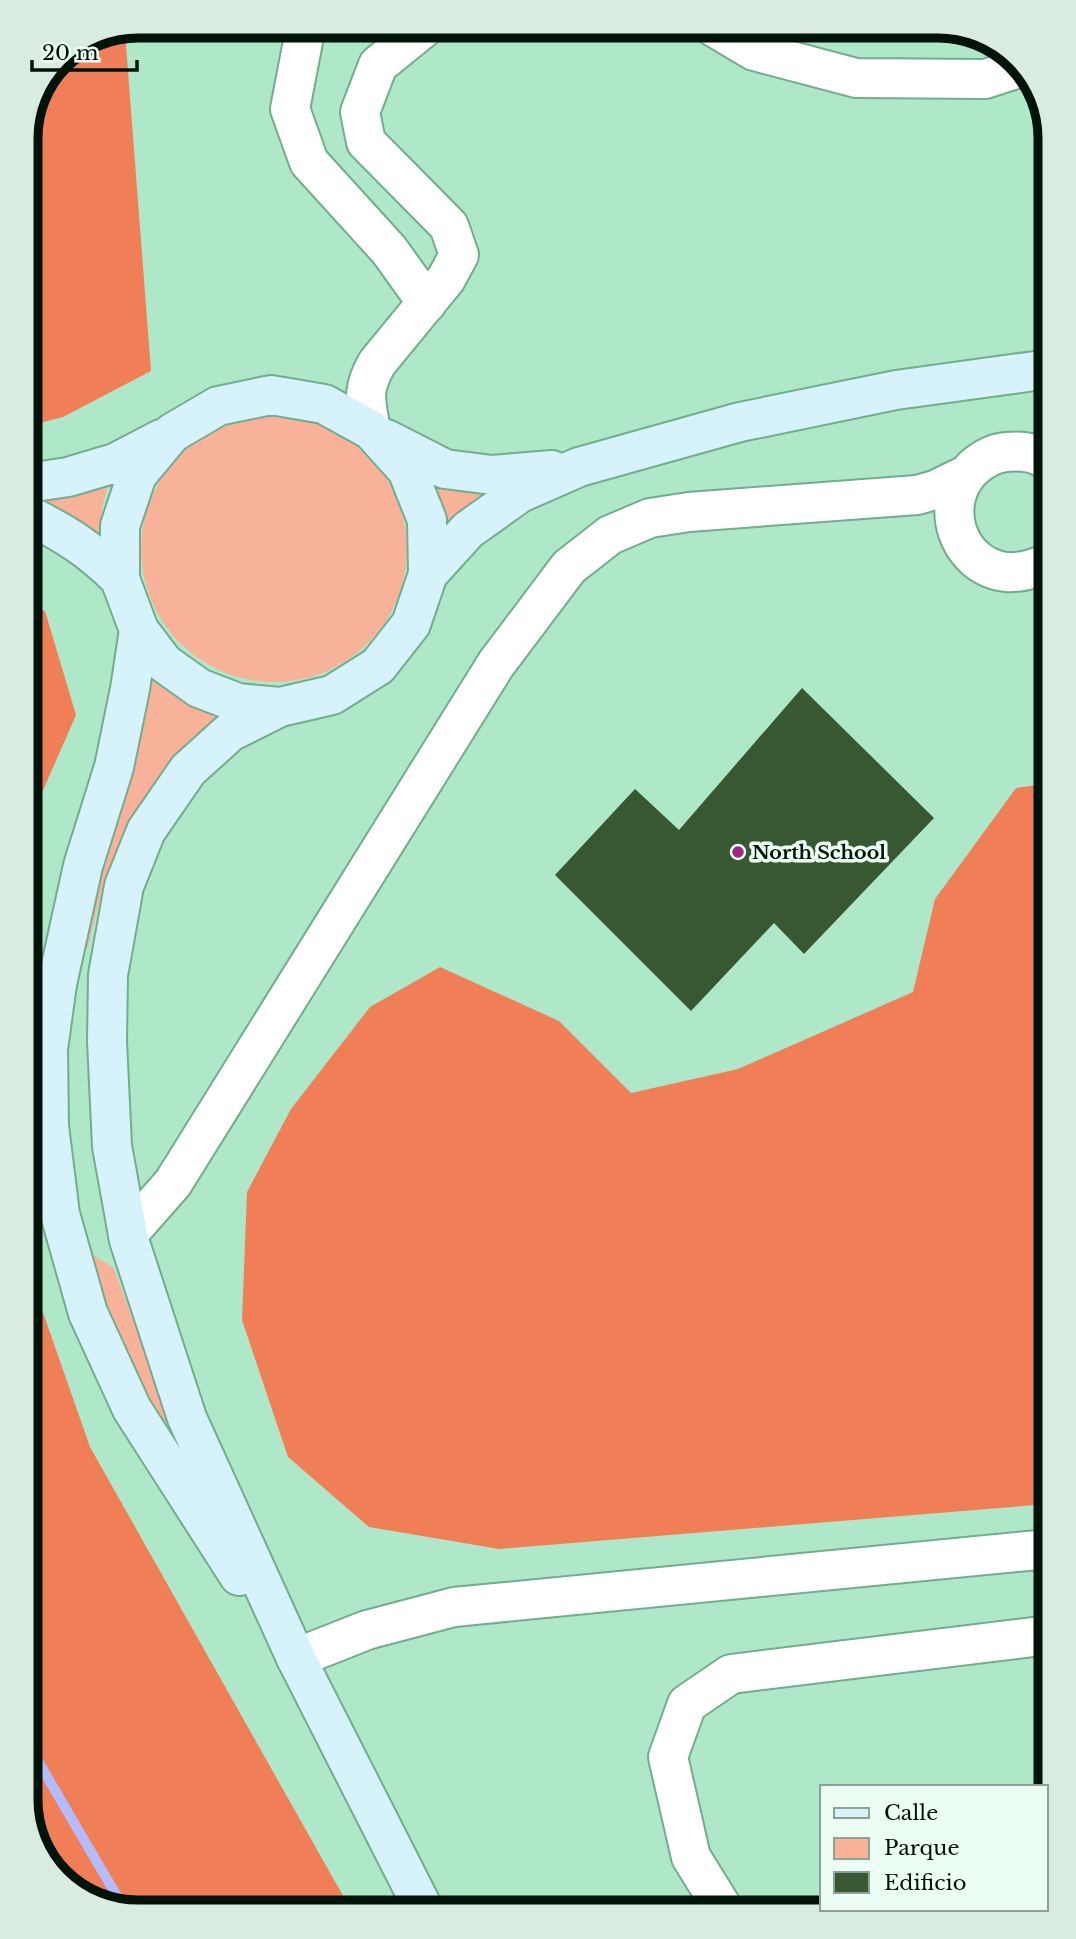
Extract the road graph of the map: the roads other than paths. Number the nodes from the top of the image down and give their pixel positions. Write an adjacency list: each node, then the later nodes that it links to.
1 (304, 38): 5 (street)
2 (411, 38): 5 (street)
3 (733, 39): 4 (street)
4 (1011, 71)
5 (427, 303): 6 (street)
6 (377, 363): 8 (street); 9 (street)
7 (1038, 371): 12 (street)
8 (297, 399): 9 (street); 10 (street)
9 (371, 430): 12 (street); 20 (street)
10 (172, 433): 14 (street); 21 (street)
11 (1038, 456): 13 (street)
12 (579, 467): 20 (street)
13 (965, 475): 15 (street); 17 (street)
14 (39, 481)
15 (884, 498): 17 (street); 28 (street)
16 (39, 520): 21 (street)
17 (958, 534): 19 (street)
18 (1038, 567): 19 (street)
19 (1004, 572): 22 (street)
20 (428, 573): 24 (street)
21 (120, 579): 23 (street)
22 (1038, 592)
23 (138, 630): 24 (street); 26 (street)
24 (280, 707): 25 (street)
25 (124, 886): 26 (street); 29 (street)
26 (50, 1002): 27 (street); 29 (street)
27 (39, 1065): 30 (street); 33 (street)
28 (188, 1156): 29 (street); 30 (street)
29 (115, 1163): 30 (street)
30 (128, 1234): 33 (street)
31 (1038, 1550): 33 (street)
32 (1038, 1639): 35 (street)
33 (296, 1658): 34 (street)
34 (420, 1900)
35 (718, 1900)

